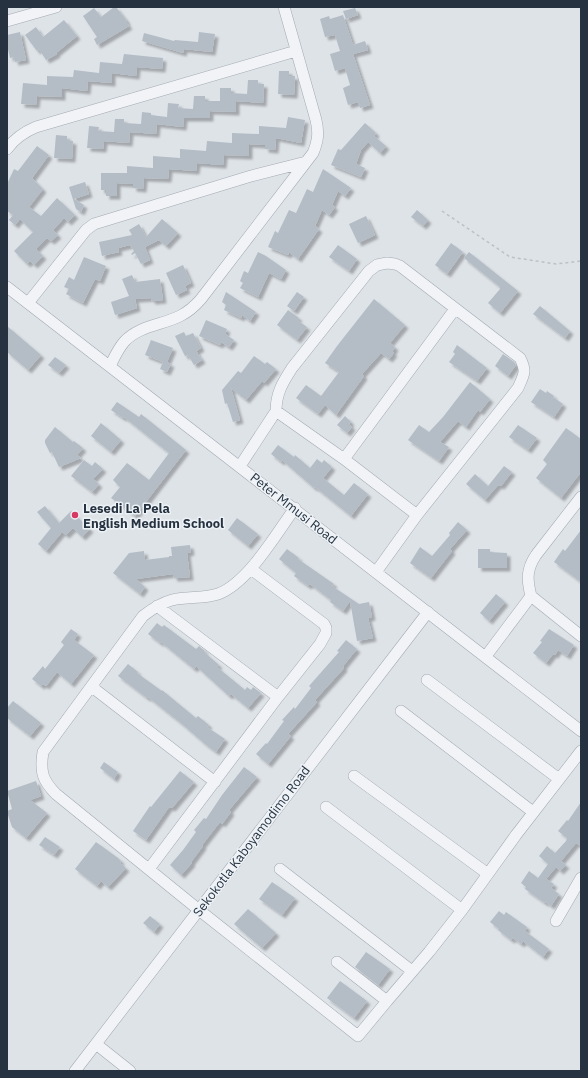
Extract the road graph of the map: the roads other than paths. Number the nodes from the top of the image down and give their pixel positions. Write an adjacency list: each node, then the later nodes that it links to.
1 (56, 7): 3 (street)
2 (284, 7): 4 (street)
3 (7, 21)
4 (296, 51): 5 (street); 6 (street)
5 (7, 149)
6 (306, 162): 8 (street); 10 (street)
7 (7, 287): 8 (street, Peter Mmusi Road)
8 (28, 303): 10 (street, Peter Mmusi Road)
9 (455, 309): 11 (street); 12 (street); 16 (street)
10 (110, 366): 13 (street, Peter Mmusi Road)
11 (276, 411): 12 (street); 13 (street)
12 (344, 459): 16 (street)
13 (240, 466): 15 (street, Peter Mmusi Road)
14 (581, 497): 19 (street)
15 (295, 508): 17 (street); 18 (street, Peter Mmusi Road)
16 (417, 515): 18 (street)
17 (251, 569): 20 (street); 26 (street)
18 (376, 572): 21 (street, Peter Mmusi Road)
19 (531, 596): 22 (street); 23 (street)
20 (157, 606): 25 (street); 26 (street)
21 (428, 612): 23 (street, Peter Mmusi Road); 39 (street, Sekokotla Kaboyamodimo Road)
22 (581, 636)
23 (486, 656): 28 (street, Peter Mmusi Road)
24 (427, 680): 31 (street)
25 (92, 687): 32 (street); 35 (street)
26 (278, 697): 32 (street)
27 (401, 711): 34 (street)
28 (581, 730)
29 (581, 750): 31 (street)
30 (354, 776): 37 (street)
31 (559, 779): 34 (street)
32 (216, 782): 35 (street)
33 (326, 807): 40 (street)
34 (534, 812): 37 (street)
35 (150, 869): 39 (street)
36 (280, 869): 43 (street)
37 (488, 874): 40 (street)
38 (581, 878): 41 (street)
39 (199, 910): 44 (street); 45 (street, Sekokotla Kaboyamodimo Road)
40 (462, 910): 43 (street)
41 (556, 921)
42 (337, 962): 44 (street)
43 (412, 971): 44 (street)
44 (387, 1001)
45 (96, 1044): 46 (street, Sekokotla Kaboyamodimo Road); 47 (street)
46 (75, 1071)
47 (130, 1071)

